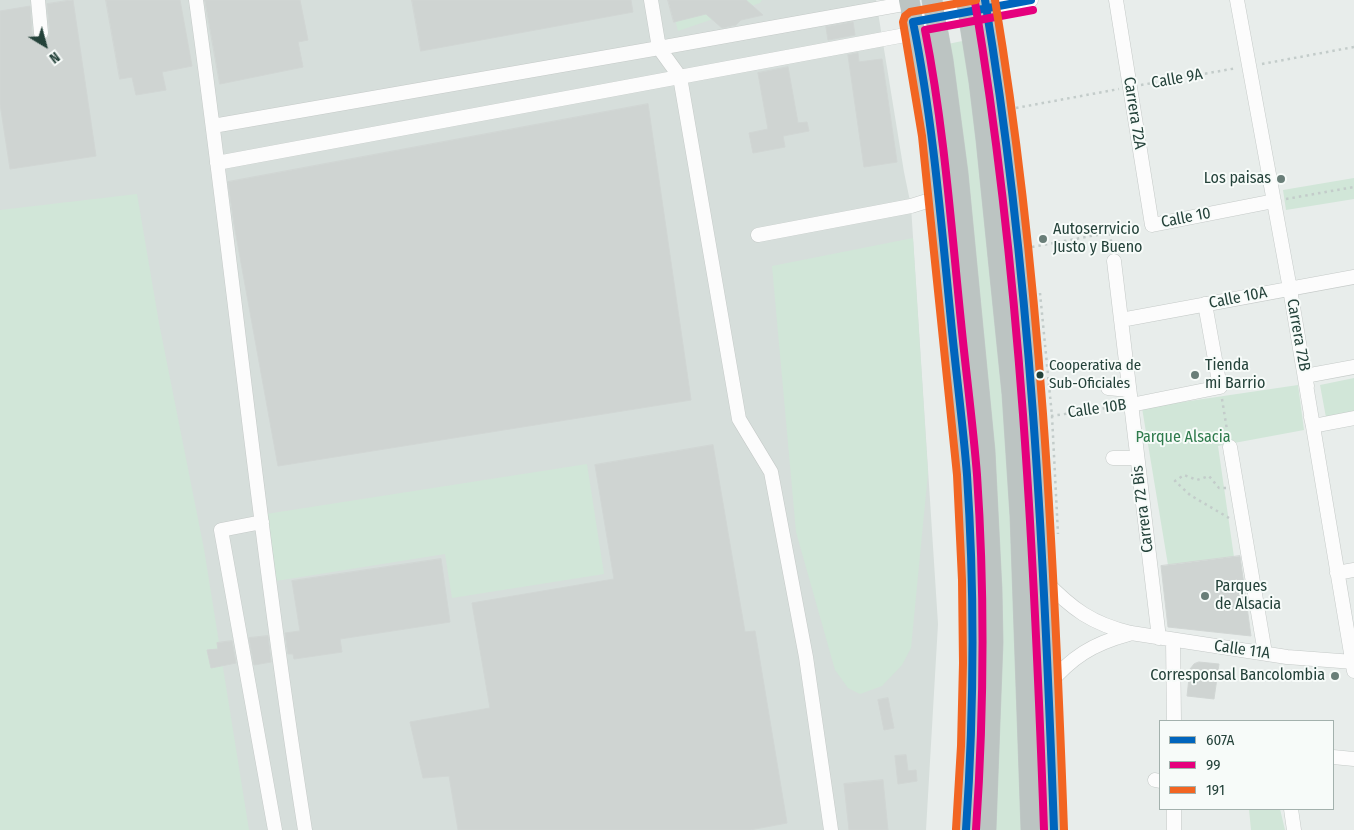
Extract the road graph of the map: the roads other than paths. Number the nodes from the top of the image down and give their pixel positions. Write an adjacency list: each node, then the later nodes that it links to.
1 (38, 0): 10 (street)
2 (196, 0): 13 (street)
3 (651, 0): 11 (street)
4 (1032, 0): 7 (street)
5 (1116, 0): 17 (street, Carrera 72A)
6 (1237, 0): 16 (street, Carrera 72B)
7 (976, 5): 8 (street); 24 (highway); 29 (highway)
8 (934, 9): 9 (street); 41 (highway)
9 (912, 14): 11 (street); 12 (street); 15 (highway)
10 (41, 33)
11 (659, 48): 12 (street); 13 (street)
12 (680, 77): 14 (street); 55 (street)
13 (213, 126): 14 (street)
14 (217, 163): 36 (street)
15 (940, 197): 18 (street); 37 (highway)
16 (1274, 201): 17 (street, Calle 10); 21 (street, Carrera 72B)
17 (1152, 225)
18 (758, 235)
19 (1114, 261): 23 (street, Carrera 72 Bis)
20 (1354, 276): 21 (street, Calle 10A)
21 (1290, 288): 22 (street, Calle 10A); 26 (street, Carrera 72B)
22 (1205, 304): 23 (street, Calle 10A); 30 (street, Calle 10B)
23 (1121, 320): 28 (street, Carrera 72 Bis)
24 (1028, 356): 29 (highway); 40 (highway)
25 (1354, 367): 26 (street)
26 (1305, 376): 32 (street, Carrera 72B)
27 (1108, 388): 28 (street)
28 (1129, 390): 30 (street, Carrera 72 Bis)
29 (1012, 394): 58 (highway)
30 (1131, 405): 35 (street, Carrera 72 Bis)
31 (1354, 418): 32 (street)
32 (1313, 426): 39 (street)
33 (1230, 447): 45 (street)
34 (1113, 458): 35 (street)
35 (1137, 458): 43 (street, Carrera 72 Bis)
36 (262, 522): 53 (street); 54 (street)
37 (971, 562): 41 (highway); 56 (highway)
38 (1354, 570): 39 (street)
39 (1337, 573): 46 (street)
40 (1044, 580): 42 (street, Calle 11A); 47 (highway)
41 (992, 599): 57 (highway)
42 (1131, 633): 43 (street, Calle 11A); 47 (street, Calle 11A)
43 (1159, 638): 44 (street, Calle 11A)
44 (1174, 640): 45 (street, Calle 11A); 48 (street)
45 (1265, 653): 46 (street, Calle 11A)
46 (1353, 665)
47 (1048, 686): 59 (highway)
48 (1174, 720)
49 (1334, 756): 50 (street)
50 (1354, 759)
51 (1174, 810): 60 (street)
52 (1290, 810): 61 (street)
53 (275, 830)
54 (305, 830)
55 (831, 830)
56 (966, 830)
57 (986, 830)
58 (1032, 830)
59 (1054, 830)
60 (1174, 830)
61 (1294, 830)

